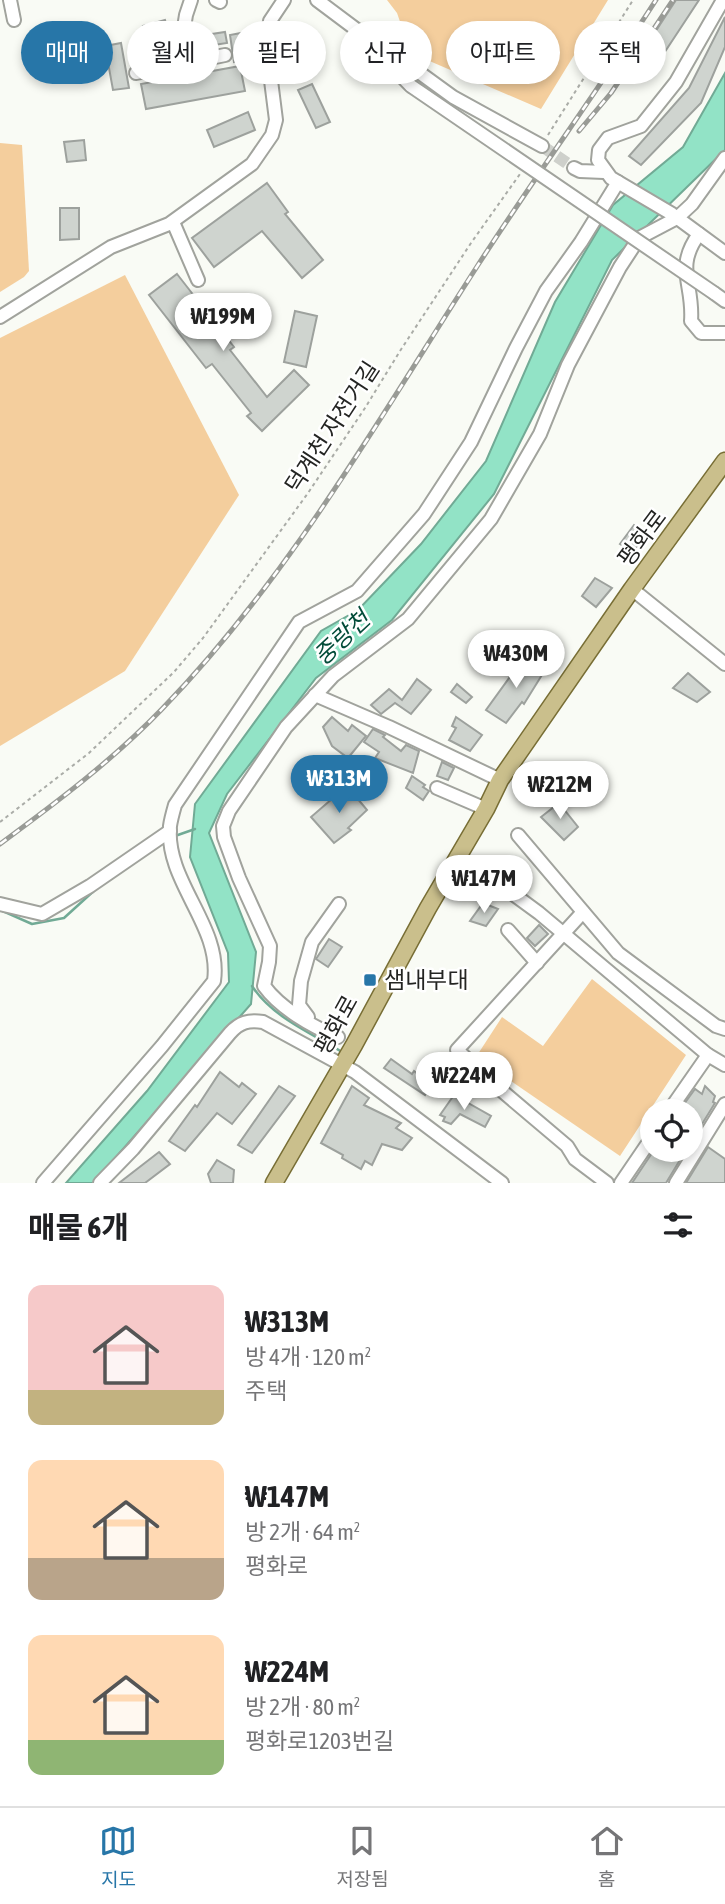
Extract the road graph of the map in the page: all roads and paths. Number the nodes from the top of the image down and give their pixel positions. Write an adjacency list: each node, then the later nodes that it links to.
1 (10, 0): 7 (street)
2 (191, 0): 8 (street)
3 (284, 0): 21 (street)
4 (317, 0): 9 (street)
5 (633, 0): 14 (path)
6 (723, 0): 18 (street)
7 (14, 20)
8 (185, 21)
9 (346, 21)
10 (225, 55): 11 (street)
11 (219, 56)
12 (432, 81): 14 (street)
13 (409, 84): 25 (street, bridge)
14 (541, 146)
15 (725, 158): 20 (street)
16 (525, 167): 35 (path, 덕계천 자전거길)
17 (574, 168): 18 (street)
18 (604, 172): 19 (street)
19 (620, 184): 20 (street); 37 (street)
20 (674, 216): 22 (street); 31 (street)
21 (173, 222): 24 (street); 26 (street)
22 (699, 234): 23 (street); 27 (street)
23 (725, 253)
24 (198, 280)
25 (725, 301)
26 (0, 317)
27 (725, 332)
28 (725, 461): 29 (main road, 평화로)
29 (632, 589): 30 (street); 32 (main road, 평화로)
30 (725, 664)
31 (315, 695): 32 (street); 45 (street)
32 (500, 780): 34 (main road, 평화로)
33 (438, 788): 34 (street)
34 (486, 809): 38 (main road, 평화로)
35 (0, 822)
36 (518, 835): 41 (street)
37 (171, 837): 39 (street); 54 (street)
38 (455, 862): 43 (street); 49 (main road, 평화로)
39 (0, 904)
40 (340, 904): 45 (street)
41 (583, 912): 43 (street); 46 (street)
42 (508, 930): 44 (street)
43 (564, 933): 44 (street); 48 (street)
44 (537, 963): 58 (street)
45 (312, 1024): 47 (street)
46 (725, 1029)
47 (338, 1037)
48 (708, 1055): 50 (street); 51 (street)
49 (345, 1058): 55 (street); 56 (main road, 평화로); 57 (street)
50 (724, 1063)
51 (677, 1099)
52 (725, 1104): 60 (street)
53 (640, 1155): 59 (street)
54 (43, 1183)
55 (100, 1183)
56 (274, 1183)
57 (502, 1183)
58 (607, 1183)
59 (621, 1183)
60 (676, 1183)

